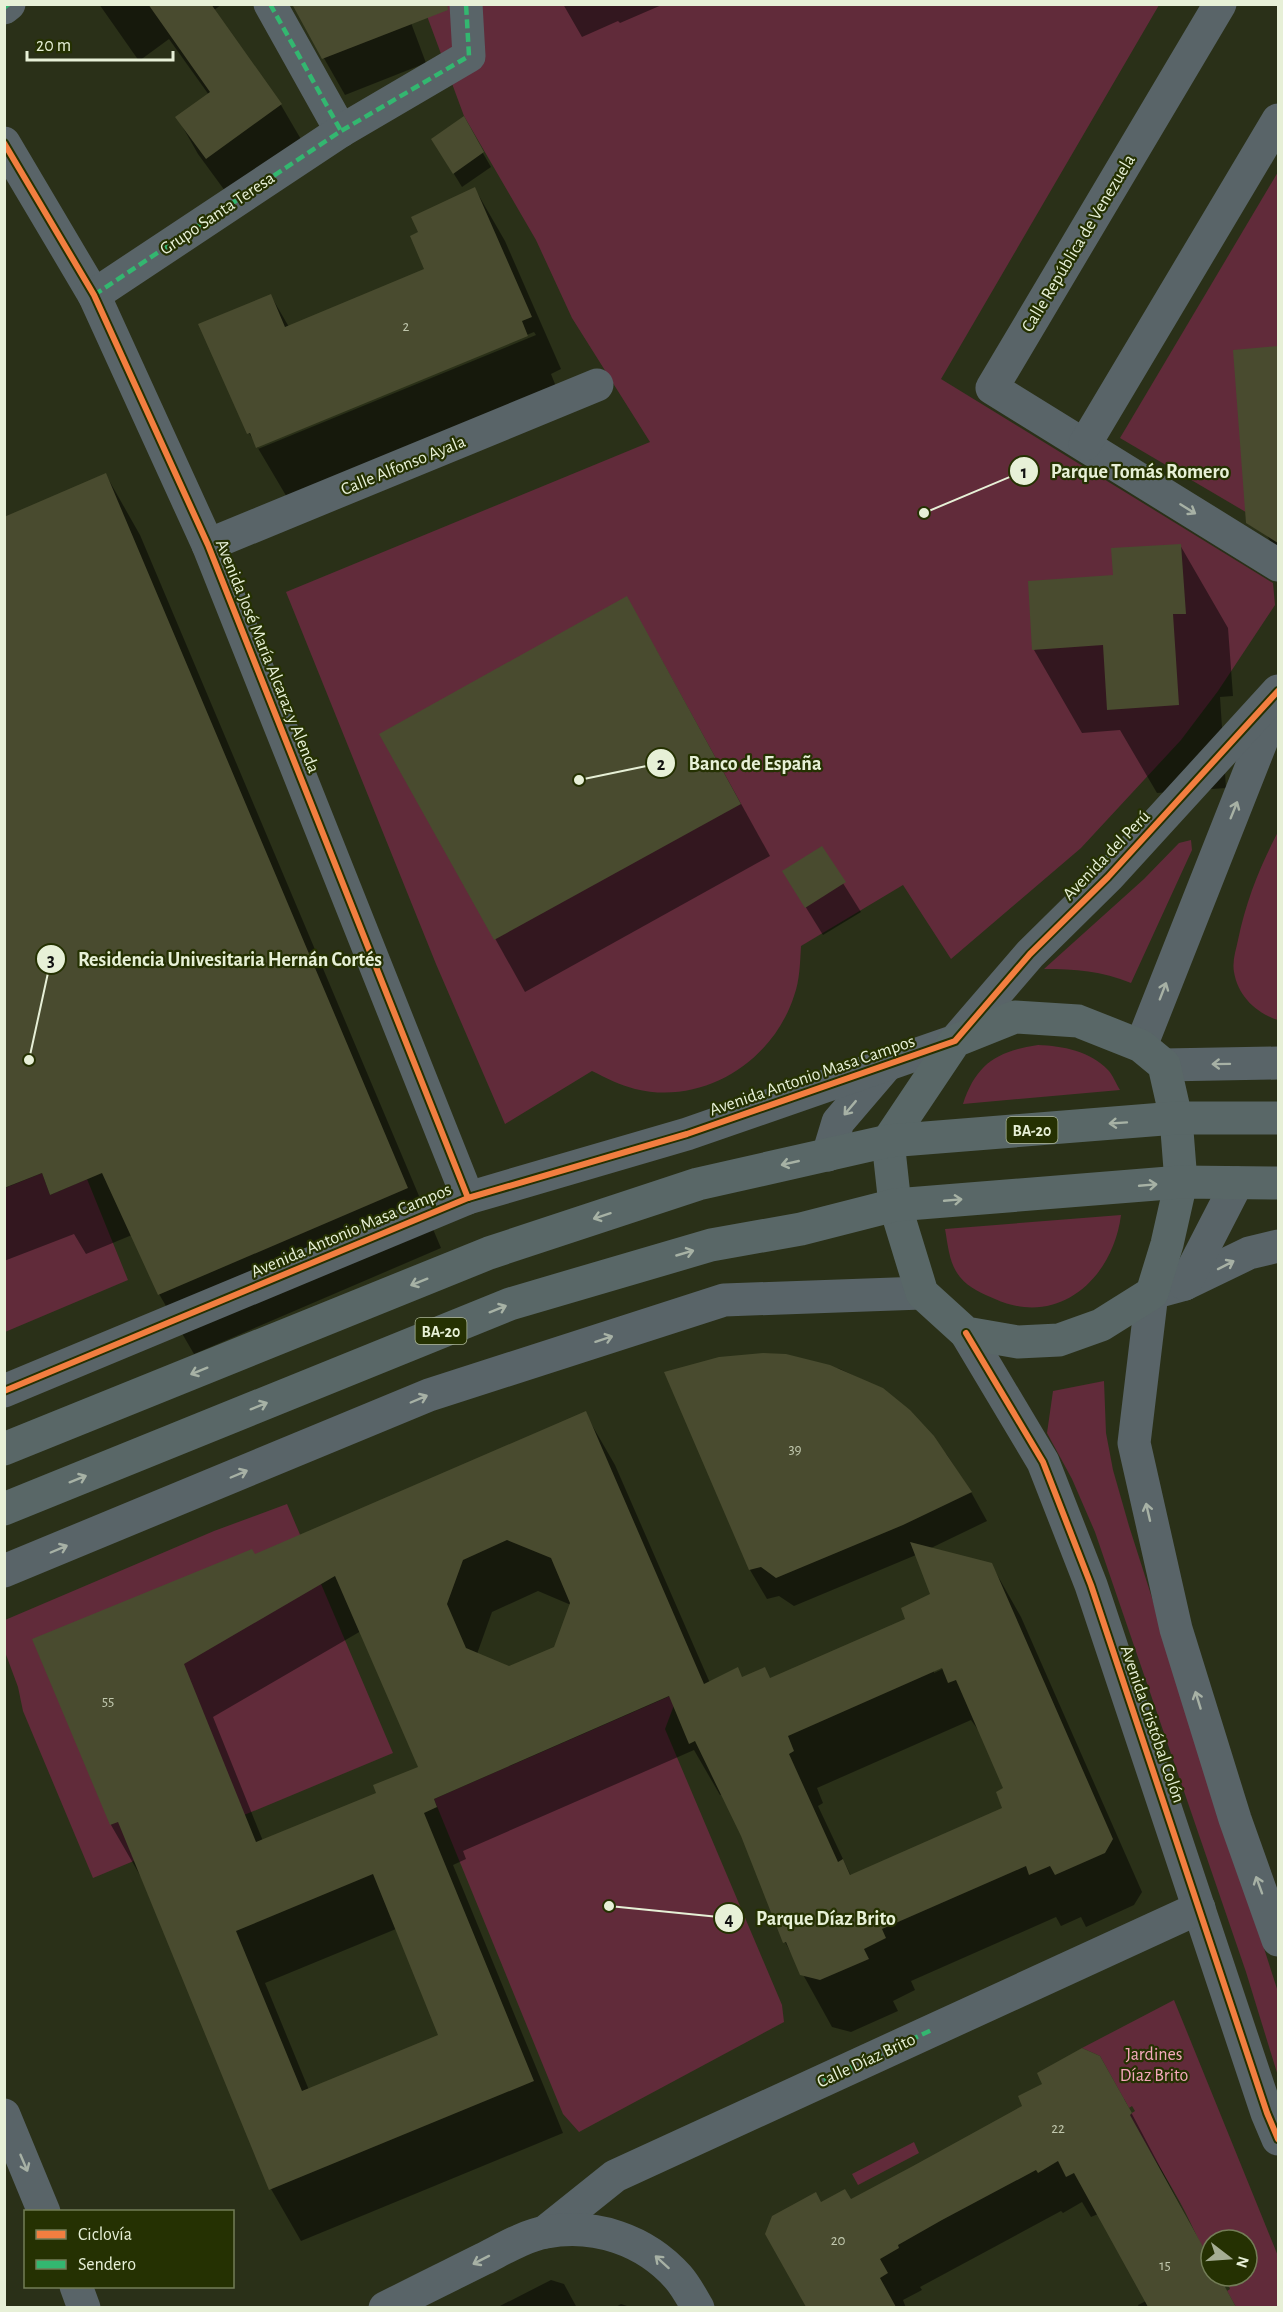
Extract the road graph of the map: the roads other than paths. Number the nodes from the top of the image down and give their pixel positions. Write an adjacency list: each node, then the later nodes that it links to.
1 (9, 4): 5 (street)
2 (270, 4): 7 (street)
3 (466, 4): 7 (street, Grupo Santa Teresa)
4 (1220, 4): 11 (street, Calle República de Venezuela)
5 (4, 8)
6 (1278, 120): 11 (street)
7 (341, 131): 9 (street, Grupo Santa Teresa)
8 (4, 143): 9 (street, Avenida José María Alcaraz y Alenda)
9 (94, 295): 12 (street, Avenida José María Alcaraz y Alenda)
10 (597, 385): 12 (street, Calle Alfonso Ayala)
11 (1085, 444): 13 (street, Calle República de Venezuela, one-way to 13)
12 (208, 545): 27 (street, Avenida José María Alcaraz y Alenda)
13 (1278, 565)
14 (1278, 691): 16 (street, Avenida del Perú)
15 (1278, 697): 17 (street, one-way to 15)
16 (955, 1041): 17 (highway); 19 (street, Avenida Antonio Masa Campos); 22 (highway)
17 (1153, 1055): 18 (street, one-way to 17); 20 (highway)
18 (1278, 1063)
19 (885, 1067): 23 (street, one-way to 23); 27 (street, Avenida Antonio Masa Campos)
20 (1176, 1118): 21 (highway, BA-20); 22 (highway, BA-20, one-way to 22); 24 (highway)
21 (1278, 1118)
22 (888, 1141): 23 (highway, BA-20); 28 (highway)
23 (828, 1155): 35 (highway, BA-20, one-way to 35)
24 (1181, 1182): 25 (highway, BA-20); 28 (highway, BA-20, one-way to 24); 32 (highway)
25 (1237, 1183): 26 (highway, BA-20); 30 (street)
26 (1278, 1184)
27 (468, 1198): 34 (street, Avenida Antonio Masa Campos)
28 (895, 1205): 31 (highway); 36 (highway, BA-20, one-way to 28)
29 (1278, 1246): 30 (street, one-way to 29)
30 (1185, 1284): 32 (street)
31 (922, 1293): 33 (highway); 37 (street, one-way to 31)
32 (1152, 1293): 33 (highway); 39 (street, one-way to 32)
33 (966, 1333): 38 (street, Avenida Cristóbal Colón)
34 (4, 1391)
35 (4, 1449)
36 (4, 1509)
37 (4, 1571)
38 (1199, 1908): 41 (street, Avenida Cristóbal Colón); 43 (street, Calle Díaz Brito)
39 (1278, 1940)
40 (4, 2115): 42 (street, one-way to 42)
41 (1278, 2139)
42 (44, 2210)
43 (545, 2232): 46 (street, Calle Díaz Brito, one-way to 46); 47 (street, Calle Díaz Brito, one-way to 43)
44 (77, 2288): 45 (street)
45 (84, 2307)
46 (385, 2307)
47 (698, 2307)

